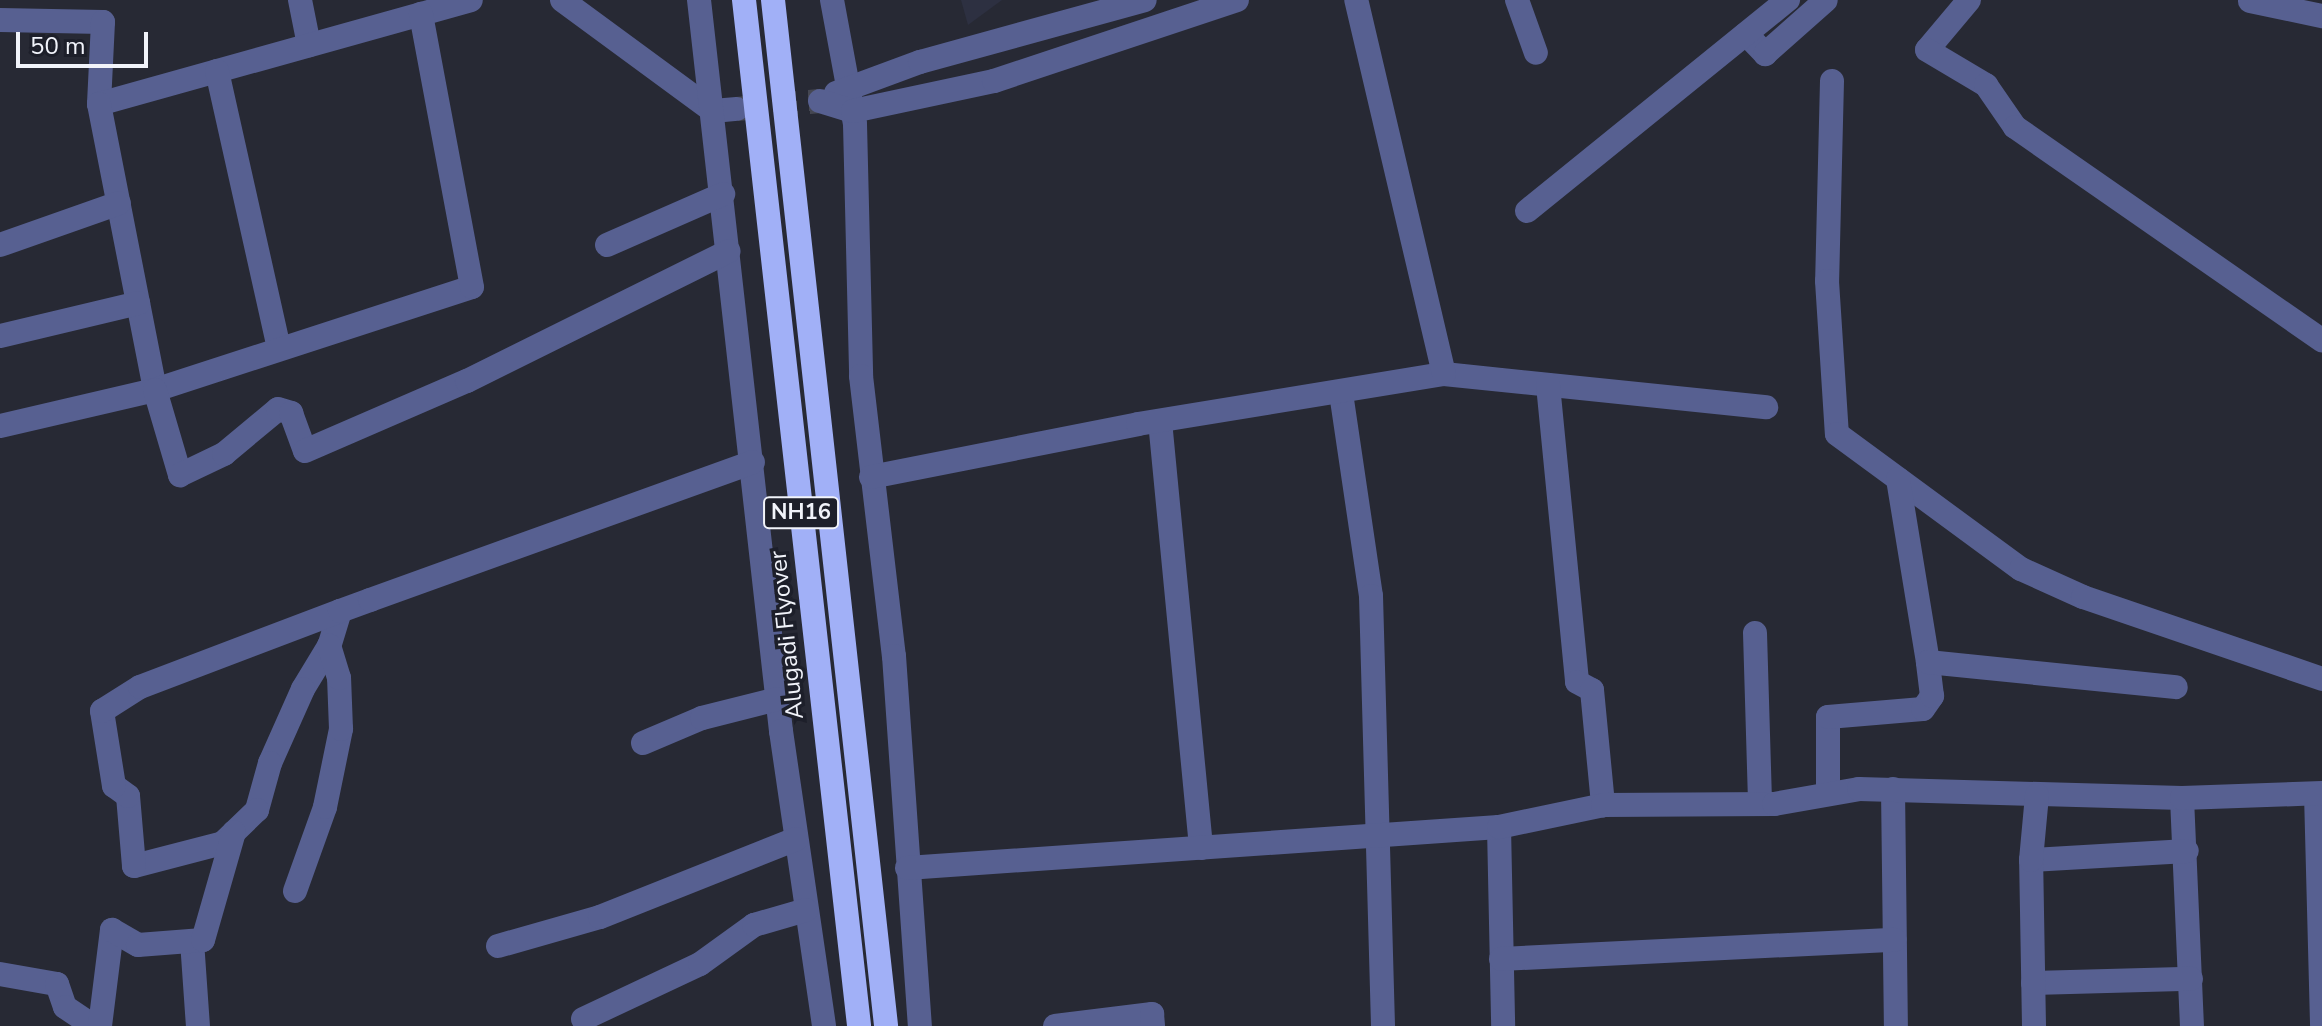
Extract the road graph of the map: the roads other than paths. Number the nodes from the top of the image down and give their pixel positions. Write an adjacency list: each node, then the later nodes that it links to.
1 (300, 0): 20 (street)
2 (471, 0): 16 (street)
3 (562, 0): 26 (street)
4 (699, 0): 26 (street)
5 (744, 0): 84 (highway, Alugadi Flyover / NH16, bridge)
6 (773, 0): 85 (highway, NH16, bridge)
7 (832, 0): 24 (street)
8 (1145, 0): 24 (street)
9 (1237, 0): 24 (street)
10 (1356, 0): 37 (street)
11 (1517, 0): 21 (street)
12 (1788, 0): 19 (street)
13 (1826, 0): 19 (street)
14 (1969, 0): 35 (street)
15 (2250, 1): 17 (street)
16 (421, 14): 20 (street); 36 (street)
17 (2322, 16)
18 (0, 20): 25 (street)
19 (1746, 34): 29 (street)
20 (309, 45): 22 (street)
21 (1536, 53)
22 (217, 71): 25 (street); 36 (street)
23 (1832, 81): 46 (street)
24 (851, 99): 45 (street)
25 (99, 104): 28 (street)
26 (725, 110): 27 (street)
27 (723, 194): 31 (street); 32 (street)
28 (119, 203): 30 (street); 33 (street)
29 (1527, 211)
30 (0, 245)
31 (607, 245)
32 (729, 251): 39 (street); 44 (street)
33 (138, 303): 34 (street); 39 (street)
34 (0, 336)
35 (2322, 340)
36 (279, 348): 39 (street)
37 (1444, 374): 38 (street); 40 (street)
38 (1548, 385): 41 (street); 61 (street)
39 (155, 390): 43 (street)
40 (1341, 393): 42 (street); 64 (street)
41 (1766, 407)
42 (1160, 421): 45 (street); 66 (street)
43 (0, 426)
44 (753, 462): 47 (street); 53 (street)
45 (871, 477): 69 (street)
46 (1898, 479): 50 (street); 51 (street)
47 (340, 611): 49 (street); 63 (street)
48 (1755, 633): 60 (street)
49 (329, 646): 63 (street); 70 (street)
50 (1928, 662): 52 (street); 56 (street)
51 (2322, 679)
52 (2176, 687)
53 (777, 699): 54 (street); 65 (street)
54 (643, 743)
55 (1893, 789): 56 (street); 58 (street); 72 (street)
56 (1828, 794): 60 (street)
57 (2319, 794): 59 (street); 94 (street)
58 (2037, 795): 59 (street); 68 (street)
59 (2182, 798): 67 (street)
60 (1760, 804): 61 (street)
61 (1603, 805): 62 (street)
62 (1499, 827): 64 (street); 75 (street)
63 (234, 832): 73 (street)
64 (1377, 835): 66 (street); 89 (street)
65 (796, 839): 71 (street); 74 (street)
66 (1201, 848): 69 (street)
67 (2187, 851): 68 (street); 77 (street)
68 (2031, 860): 78 (street)
69 (907, 868): 86 (street)
70 (295, 891)
71 (806, 910): 79 (street); 83 (street)
72 (1895, 940): 75 (street); 91 (street)
73 (192, 941): 81 (street); 82 (street)
74 (498, 946)
75 (1501, 959): 90 (street)
76 (0, 974): 80 (street)
77 (2191, 979): 78 (street); 93 (street)
78 (2033, 983): 92 (street)
79 (583, 1019)
80 (93, 1026)
81 (100, 1026)
82 (198, 1026)
83 (824, 1026)
84 (859, 1026)
85 (886, 1026)
86 (920, 1026)
87 (1055, 1026): 88 (street)
88 (1153, 1026)
89 (1383, 1026)
90 (1503, 1026)
91 (1896, 1026)
92 (2034, 1026)
93 (2192, 1026)
94 (2322, 1026)

